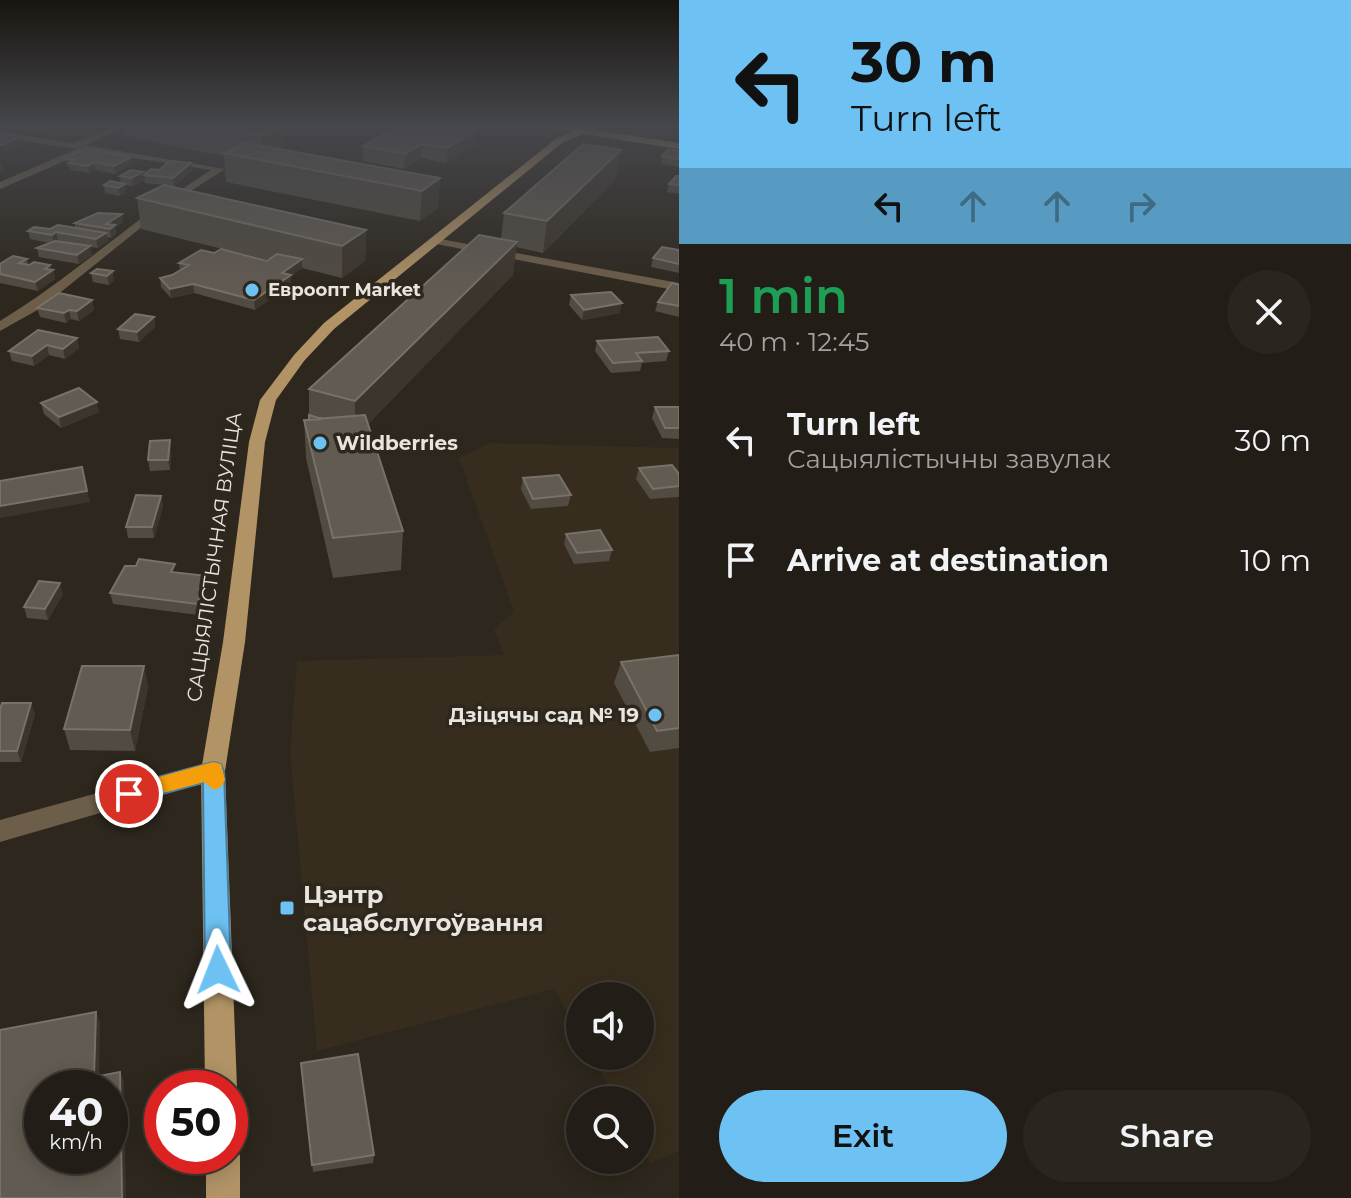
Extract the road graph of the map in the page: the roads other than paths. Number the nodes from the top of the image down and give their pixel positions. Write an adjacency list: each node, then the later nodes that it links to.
1 (201, 181): 5 (street)
2 (509, 181): 3 (main road, САЦЫЯЛІСТЫЧНАЯ ВУЛІЦА)
3 (435, 241): 4 (street); 6 (main road, САЦЫЯЛІСТЫЧНАЯ ВУЛІЦА)
4 (679, 287)
5 (0, 327)
6 (213, 771): 7 (street); 8 (main road, САЦЫЯЛІСТЫЧНАЯ ВУЛІЦА)
7 (0, 831)
8 (221, 1070)
9 (223, 1174): 10 (main road)
10 (223, 1198)

